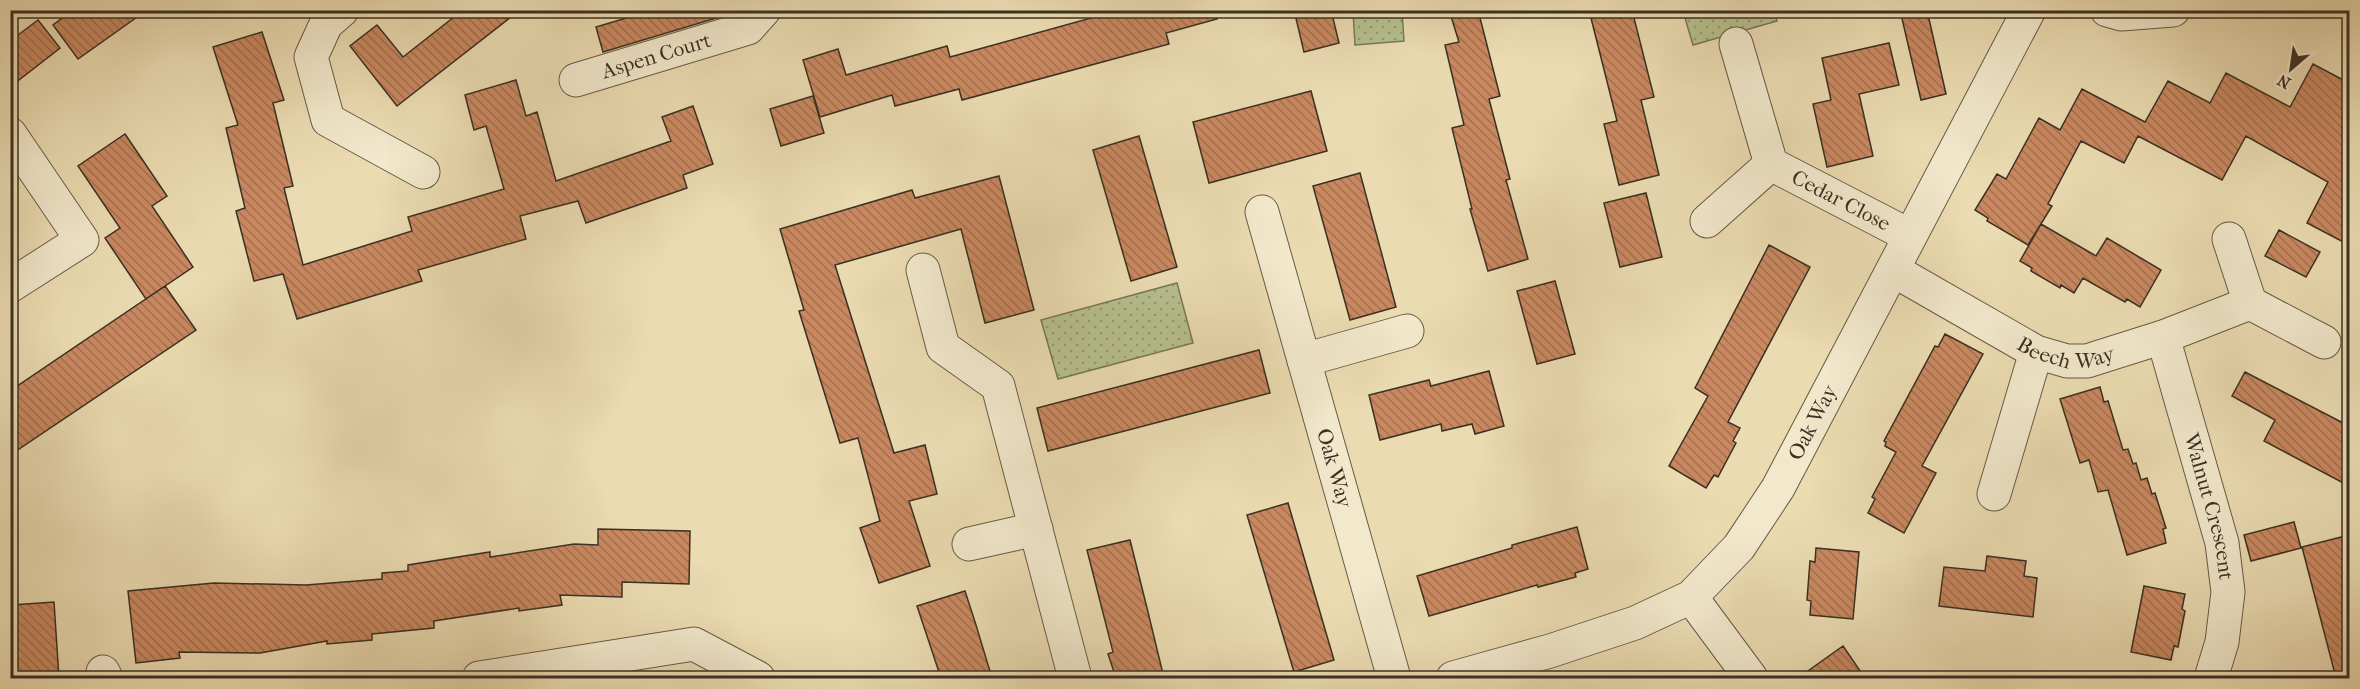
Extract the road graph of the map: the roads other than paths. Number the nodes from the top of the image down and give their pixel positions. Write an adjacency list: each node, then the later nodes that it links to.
1 (342, 10): 10 (street)
2 (764, 10): 7 (street, Aspen Court)
3 (2029, 10): 13 (street, Oak Way)
4 (2107, 10): 5 (street)
5 (2174, 10)
6 (1736, 44): 9 (street, Cedar Close)
7 (576, 81)
8 (10, 134): 17 (street)
9 (1771, 164): 12 (street, Cedar Close); 13 (street, Cedar Close)
10 (423, 172)
11 (1262, 212): 23 (street, Oak Way)
12 (1707, 221)
13 (1910, 236): 16 (street, Oak Way)
14 (2229, 239): 18 (street)
15 (923, 270): 25 (street)
16 (1893, 270): 22 (street, Beech Way); 27 (street, Oak Way)
17 (10, 286)
18 (2250, 303): 20 (street, Beech Way); 21 (street)
19 (1407, 331): 23 (street)
20 (2163, 337): 22 (street, Beech Way); 34 (street, Walnut Crescent)
21 (2324, 342)
22 (2036, 352): 24 (street)
23 (1304, 360): 31 (street, Oak Way)
24 (1994, 494)
25 (1036, 529): 26 (street); 30 (street)
26 (969, 544)
27 (1691, 597): 32 (street, Oak Way); 33 (street)
28 (480, 678): 29 (street)
29 (758, 678)
30 (1076, 678)
31 (1394, 678)
32 (1453, 678)
33 (1751, 678)
34 (2211, 678)

